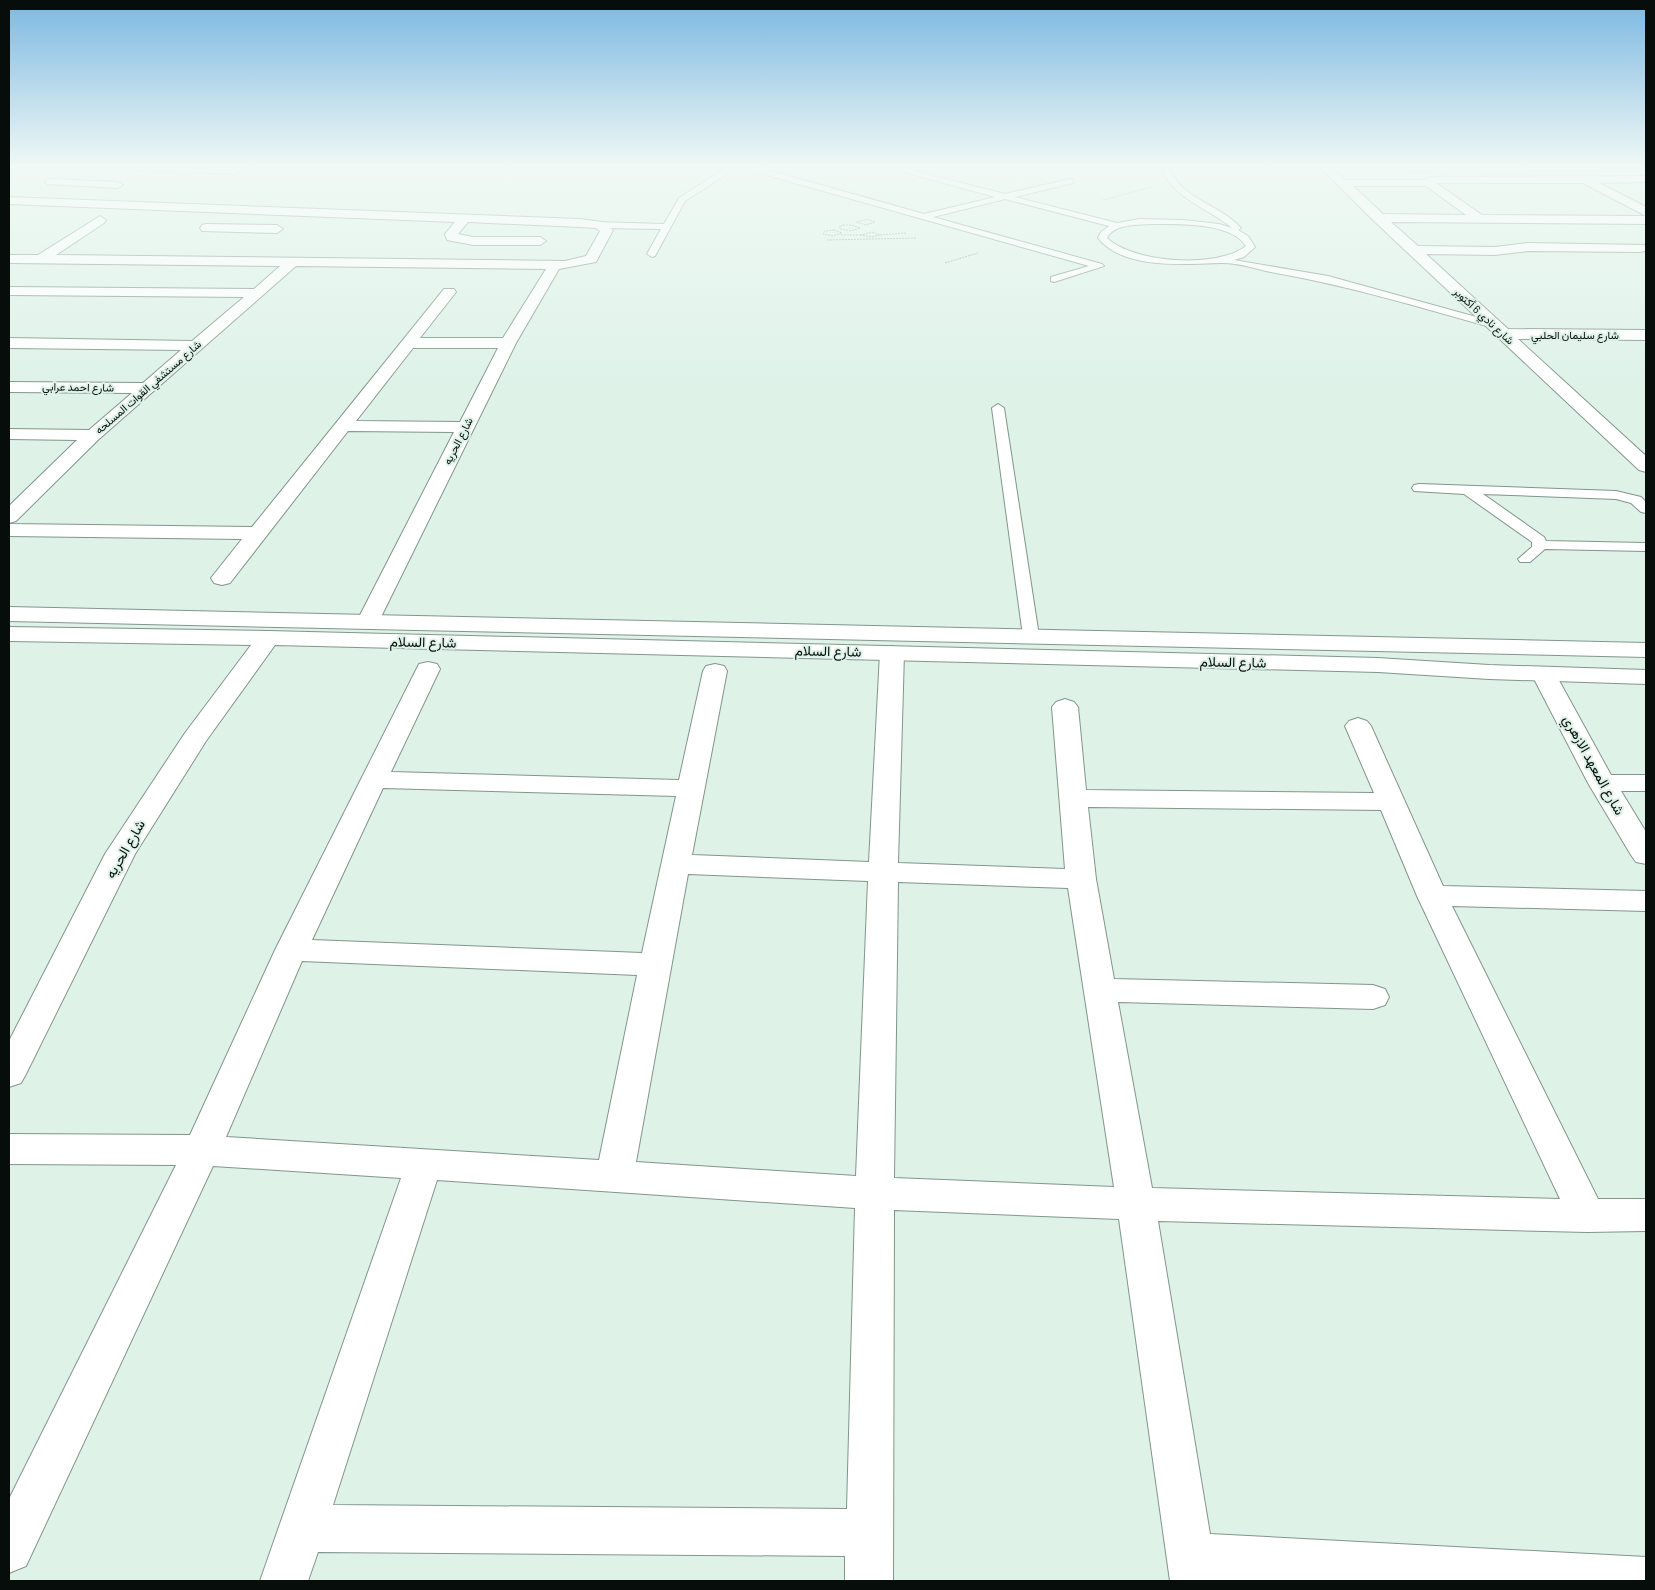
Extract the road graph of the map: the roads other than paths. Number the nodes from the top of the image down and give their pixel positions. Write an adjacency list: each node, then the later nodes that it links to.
1 (71, 239): 19 (street)
2 (464, 239): 11 (street)
3 (602, 239): 23 (street)
4 (661, 239): 15 (lane)
5 (1012, 239): 22 (lane)
6 (1103, 239): 17 (lane)
7 (1247, 239): 16 (lane)
8 (1401, 239): 13 (street, شارع نادي 6 أكتوبر)
9 (1517, 239): 12 (street)
10 (1628, 239): 14 (street)
11 (540, 241)
12 (1528, 247): 13 (street); 14 (street)
13 (1413, 250): 29 (street, شارع نادي 6 أكتوبر)
14 (1643, 250)
15 (652, 254)
16 (1256, 254): 20 (lane); 25 (lane)
17 (1134, 256): 20 (lane); 22 (lane)
18 (9, 259): 19 (street)
19 (40, 260): 21 (street)
20 (1215, 261): 25 (lane)
21 (292, 262): 23 (street); 28 (street, شارع مستشفي القوات المسلحه)
22 (1107, 263): 24 (lane)
23 (555, 265): 33 (street, شارع الحريه)
24 (1054, 279)
25 (1328, 279): 29 (lane)
26 (9, 291): 28 (street)
27 (449, 292): 32 (street)
28 (257, 293): 35 (street, شارع مستشفي القوات المسلحه)
29 (1504, 335): 30 (street, شارع سليمان الحلبي); 34 (street, شارع سليمان الحلبي); 43 (street, شارع نادي 6 أكتوبر)
30 (1646, 335)
31 (9, 343): 35 (street)
32 (408, 343): 33 (street); 39 (street)
33 (508, 343): 40 (street, شارع الحريه)
34 (1646, 344)
35 (196, 346): 37 (street, شارع مستشفي القوات المسلحه)
36 (9, 387): 37 (street, شارع احمد عرابي)
37 (148, 388): 42 (street, شارع مستشفي القوات المسلحه)
38 (998, 408): 57 (lane)
39 (345, 426): 40 (street); 49 (street)
40 (466, 427): 55 (street, شارع الحريه)
41 (9, 434): 42 (street)
42 (93, 436): 47 (street, شارع مستشفي القوات المسلحه)
43 (1643, 460)
44 (1418, 488): 45 (lane)
45 (1468, 490): 46 (lane); 50 (lane)
46 (1646, 509)
47 (9, 517)
48 (9, 530): 49 (street)
49 (258, 533): 53 (street)
50 (1540, 544): 51 (lane); 52 (lane)
51 (1646, 548)
52 (1525, 559)
53 (222, 578)
54 (9, 614): 55 (street, شارع السلام)
55 (368, 621): 57 (street, شارع السلام)
56 (9, 634): 58 (street, شارع السلام)
57 (1031, 636): 59 (street, شارع السلام)
58 (268, 638): 61 (street, شارع السلام); 85 (street, شارع الحريه)
59 (1368, 644): 60 (street, شارع السلام); 62 (street)
60 (1646, 650)
61 (892, 653): 62 (street, شارع السلام); 77 (street)
62 (1378, 665): 65 (street, شارع السلام)
63 (428, 669): 69 (street)
64 (715, 671): 72 (street)
65 (1544, 675): 66 (street, شارع السلام); 70 (street, شارع المعهد الازهري)
66 (1646, 677)
67 (1065, 707): 73 (street)
68 (1358, 726): 74 (street)
69 (375, 780): 72 (street); 81 (street)
70 (1602, 783): 71 (street); 75 (street, شارع المعهد الازهري)
71 (1646, 783)
72 (691, 788): 76 (street)
73 (1074, 798): 74 (street); 78 (street)
74 (1391, 802): 79 (street)
75 (1646, 855)
76 (676, 864): 77 (street); 82 (street)
77 (882, 871): 78 (street); 90 (street)
78 (1081, 879): 83 (street)
79 (1432, 896): 80 (street); 93 (street)
80 (1646, 901)
81 (291, 950): 82 (street); 87 (street)
82 (655, 965): 89 (street)
83 (1099, 990): 84 (street); 91 (street)
84 (1373, 997)
85 (9, 1074)
86 (9, 1149): 87 (street)
87 (202, 1150): 88 (street); 96 (street)
88 (424, 1164): 89 (street); 94 (street)
89 (615, 1176): 90 (street)
90 (874, 1193): 91 (street); 95 (street)
91 (1136, 1204): 93 (street); 97 (street)
92 (1646, 1215): 93 (street)
93 (1587, 1216)
94 (302, 1528): 95 (street); 98 (street)
95 (870, 1533): 99 (street)
96 (9, 1549)
97 (1192, 1569): 100 (street)
98 (284, 1581)
99 (869, 1581)
100 (1646, 1581)

